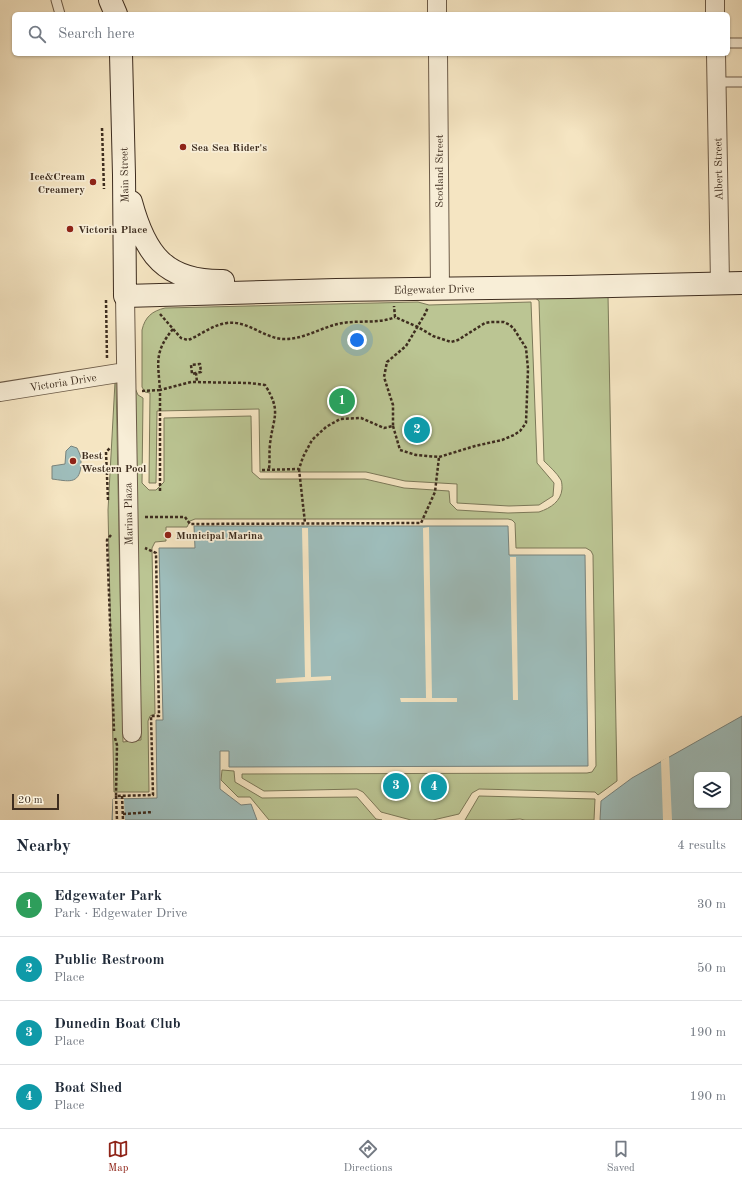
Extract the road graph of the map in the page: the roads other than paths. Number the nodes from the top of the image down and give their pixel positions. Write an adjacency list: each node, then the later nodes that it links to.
1 (56, 0): 6 (lane)
2 (110, 0): 7 (main road)
3 (120, 0): 8 (main road)
4 (437, 0): 9 (street)
5 (715, 0): 10 (street)
6 (59, 12)
7 (115, 12)
8 (120, 12)
9 (437, 12)
10 (715, 12)
11 (730, 43): 12 (lane)
12 (742, 43)
13 (121, 56): 18 (main road, Main Street)
14 (438, 56): 23 (street, Scotland Street)
15 (716, 56): 16 (street, Albert Street)
16 (717, 82): 17 (lane); 19 (street, Albert Street)
17 (742, 82)
18 (124, 175): 21 (main road); 22 (main road, Main Street)
19 (720, 283): 20 (main road, Edgewater Drive); 23 (main road, Edgewater Drive)
20 (742, 283)
21 (336, 290): 22 (main road, Edgewater Drive); 23 (main road, Edgewater Drive)
22 (116, 296): 24 (street, Marina Plaza)
23 (434, 297)
24 (125, 372): 25 (street, Victoria Drive); 26 (street, Marina Plaza)
25 (0, 392)
26 (132, 733)

